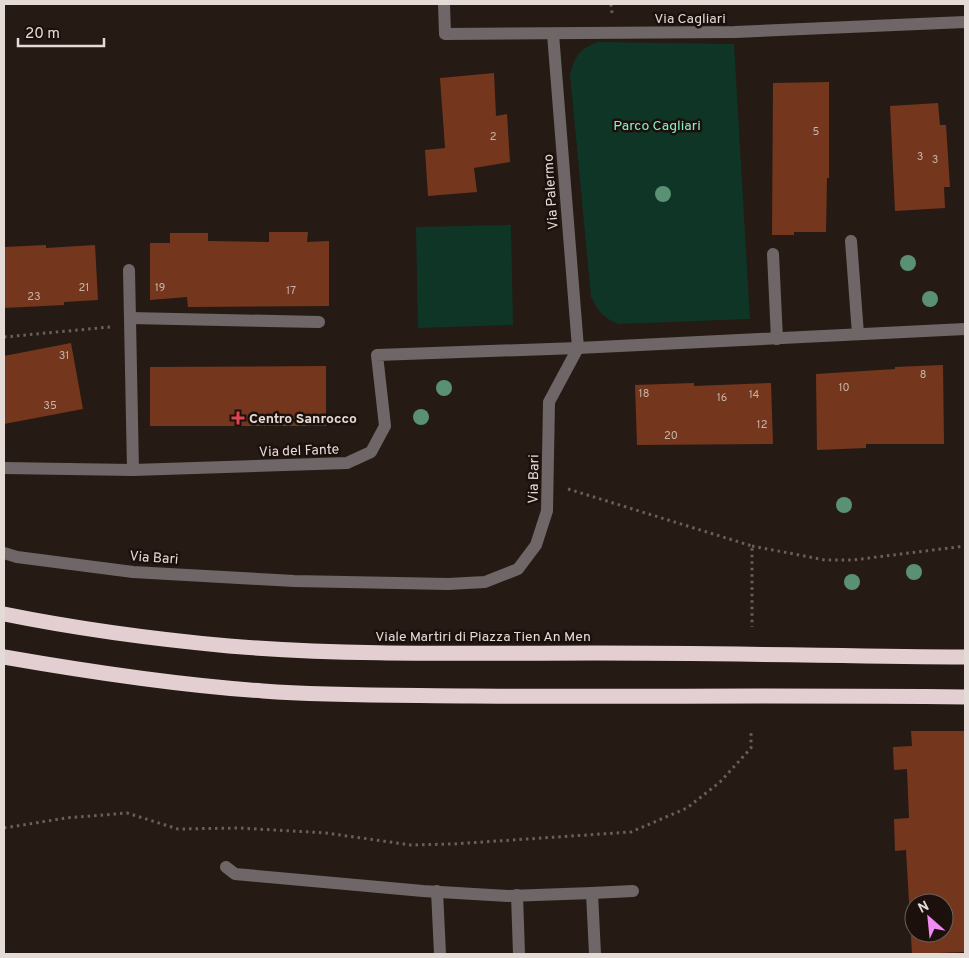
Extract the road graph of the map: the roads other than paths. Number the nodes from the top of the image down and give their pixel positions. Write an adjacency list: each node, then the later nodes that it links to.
1 (444, 4): 3 (street, Via Cagliari)
2 (965, 22): 3 (street, Via Cagliari)
3 (553, 34): 12 (street, Via Palermo)
4 (851, 241): 10 (street)
5 (773, 254): 11 (street)
6 (129, 270): 7 (street)
7 (130, 322): 8 (street); 14 (street)
8 (320, 322)
9 (965, 329): 10 (street)
10 (858, 334): 11 (street)
11 (777, 338): 12 (street)
12 (578, 348): 14 (street, Via del Fante); 15 (street, Via Bari)
13 (4, 468): 14 (street, Via del Fante)
14 (133, 470)
15 (4, 554)
16 (4, 614): 18 (highway, Viale Martiri di Piazza Tien An Men)
17 (4, 657): 19 (highway)
18 (965, 657)
19 (965, 697)
20 (226, 866): 22 (street)
21 (633, 891): 23 (street)
22 (437, 892): 24 (street); 25 (street)
23 (592, 893): 24 (street); 27 (street)
24 (517, 896): 26 (street)
25 (440, 954)
26 (519, 954)
27 (595, 954)

